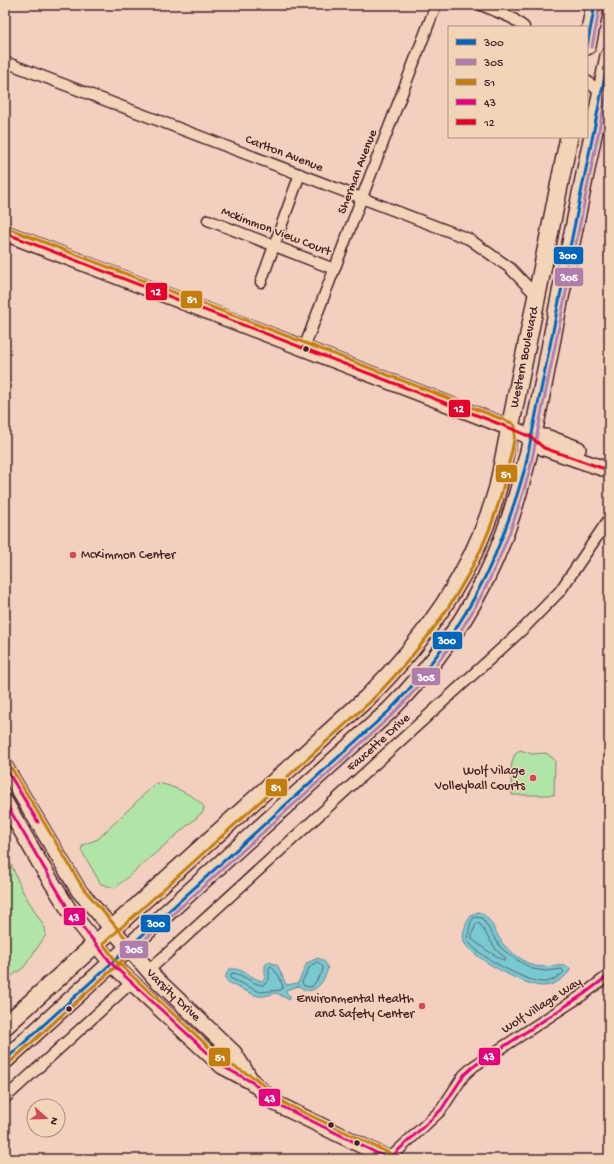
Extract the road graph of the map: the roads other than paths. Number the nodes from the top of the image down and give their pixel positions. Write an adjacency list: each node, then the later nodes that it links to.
1 (436, 5): 12 (street, Sherman Avenue)
2 (481, 5): 4 (street)
3 (595, 5): 5 (main road)
4 (523, 26)
5 (588, 41)
6 (609, 56): 9 (main road, Western Boulevard)
7 (5, 62): 11 (street, Carlton Avenue)
8 (588, 82): 9 (street)
9 (605, 97): 21 (main road, Western Boulevard)
10 (568, 138): 18 (main road, Western Boulevard)
11 (300, 174): 12 (street, Carlton Avenue); 15 (street)
12 (362, 198): 16 (street, Sherman Avenue); 18 (street, Carlton Avenue)
13 (208, 220): 15 (street, Mckimmon View Court)
14 (5, 233): 19 (street)
15 (274, 245): 16 (street, Mckimmon View Court); 17 (street)
16 (334, 269): 19 (street, Sherman Avenue)
17 (261, 282)
18 (537, 296): 20 (main road, Western Boulevard)
19 (304, 348): 20 (street)
20 (510, 428): 21 (street); 27 (main road, Western Boulevard)
21 (532, 437): 22 (street); 23 (street); 29 (main road, Western Boulevard)
22 (609, 461)
23 (609, 468)
24 (609, 519): 31 (street, Faucette Drive)
25 (5, 767): 27 (street, Varsity Drive)
26 (5, 802): 28 (street, Varsity Drive)
27 (112, 929): 28 (main road, Western Boulevard); 29 (street, Varsity Drive)
28 (96, 943): 30 (street, Varsity Drive); 34 (main road, Western Boulevard)
29 (129, 948): 30 (main road, Western Boulevard); 31 (street, Varsity Drive)
30 (112, 964): 33 (street, Varsity Drive); 35 (main road, Western Boulevard)
31 (148, 971): 36 (street, Varsity Drive)
32 (609, 975): 38 (street, Wolf Village Way)
33 (132, 982): 36 (street, Varsity Drive); 37 (street)
34 (5, 1026)
35 (5, 1060)
36 (252, 1082): 38 (street, Varsity Drive)
37 (5, 1098)
38 (389, 1159)

